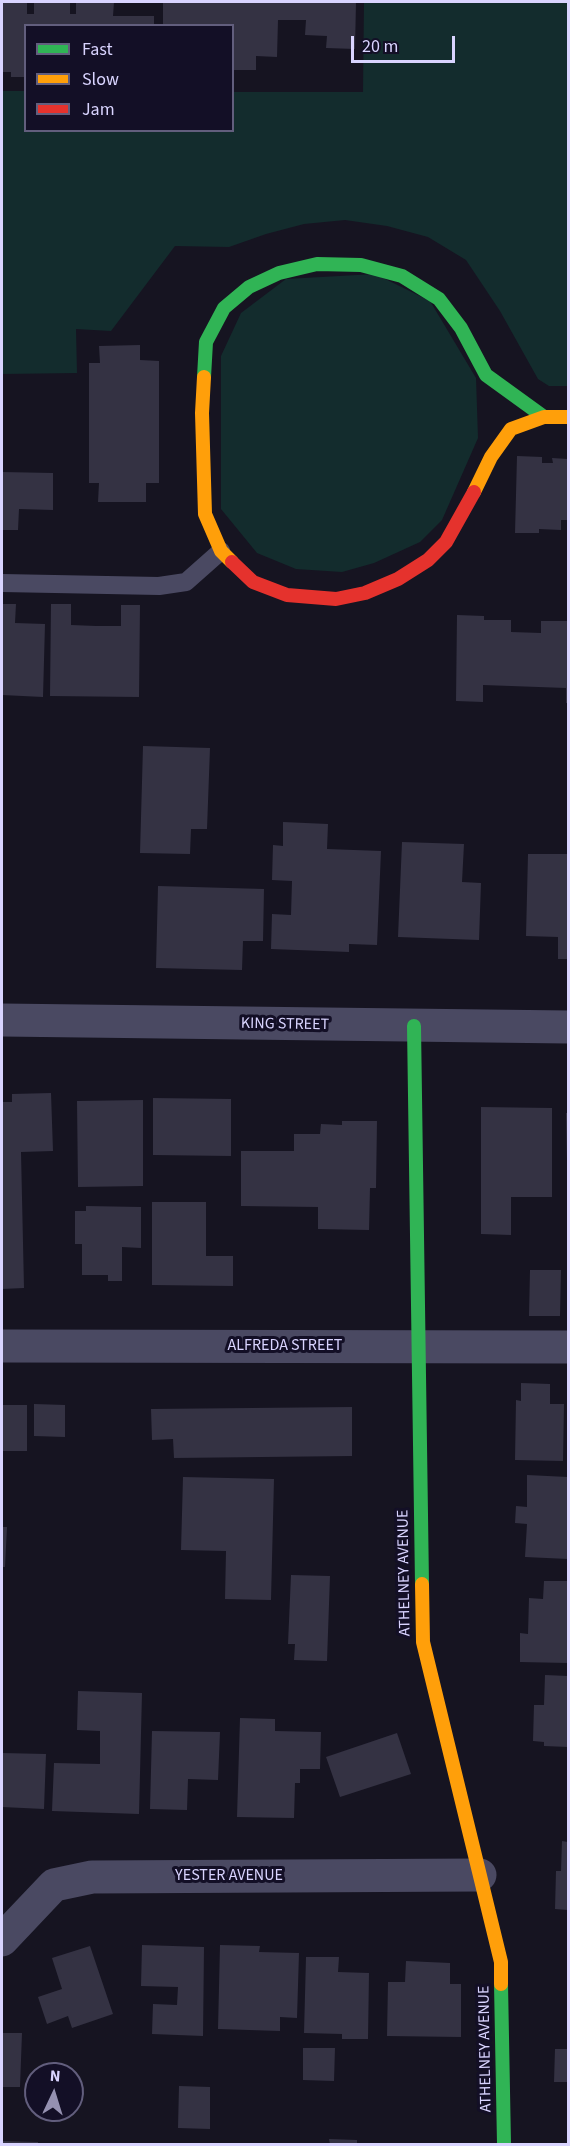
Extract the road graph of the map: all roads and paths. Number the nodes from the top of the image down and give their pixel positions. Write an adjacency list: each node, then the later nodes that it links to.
1 (544, 417): 2 (street); 3 (street); 3 (street)
2 (568, 417)
3 (221, 551): 4 (lane)
4 (2, 583)
5 (2, 1020): 6 (street, KING STREET)
6 (414, 1026): 7 (street, KING STREET); 9 (street, ATHELNEY AVENUE)
7 (568, 1027)
8 (2, 1346): 9 (street, ALFREDA STREET)
9 (418, 1346): 10 (street, ALFREDA STREET); 11 (street, ATHELNEY AVENUE)
10 (568, 1347)
11 (480, 1875): 12 (street, YESTER AVENUE); 13 (street, ATHELNEY AVENUE)
12 (2, 1940)
13 (504, 2145)

